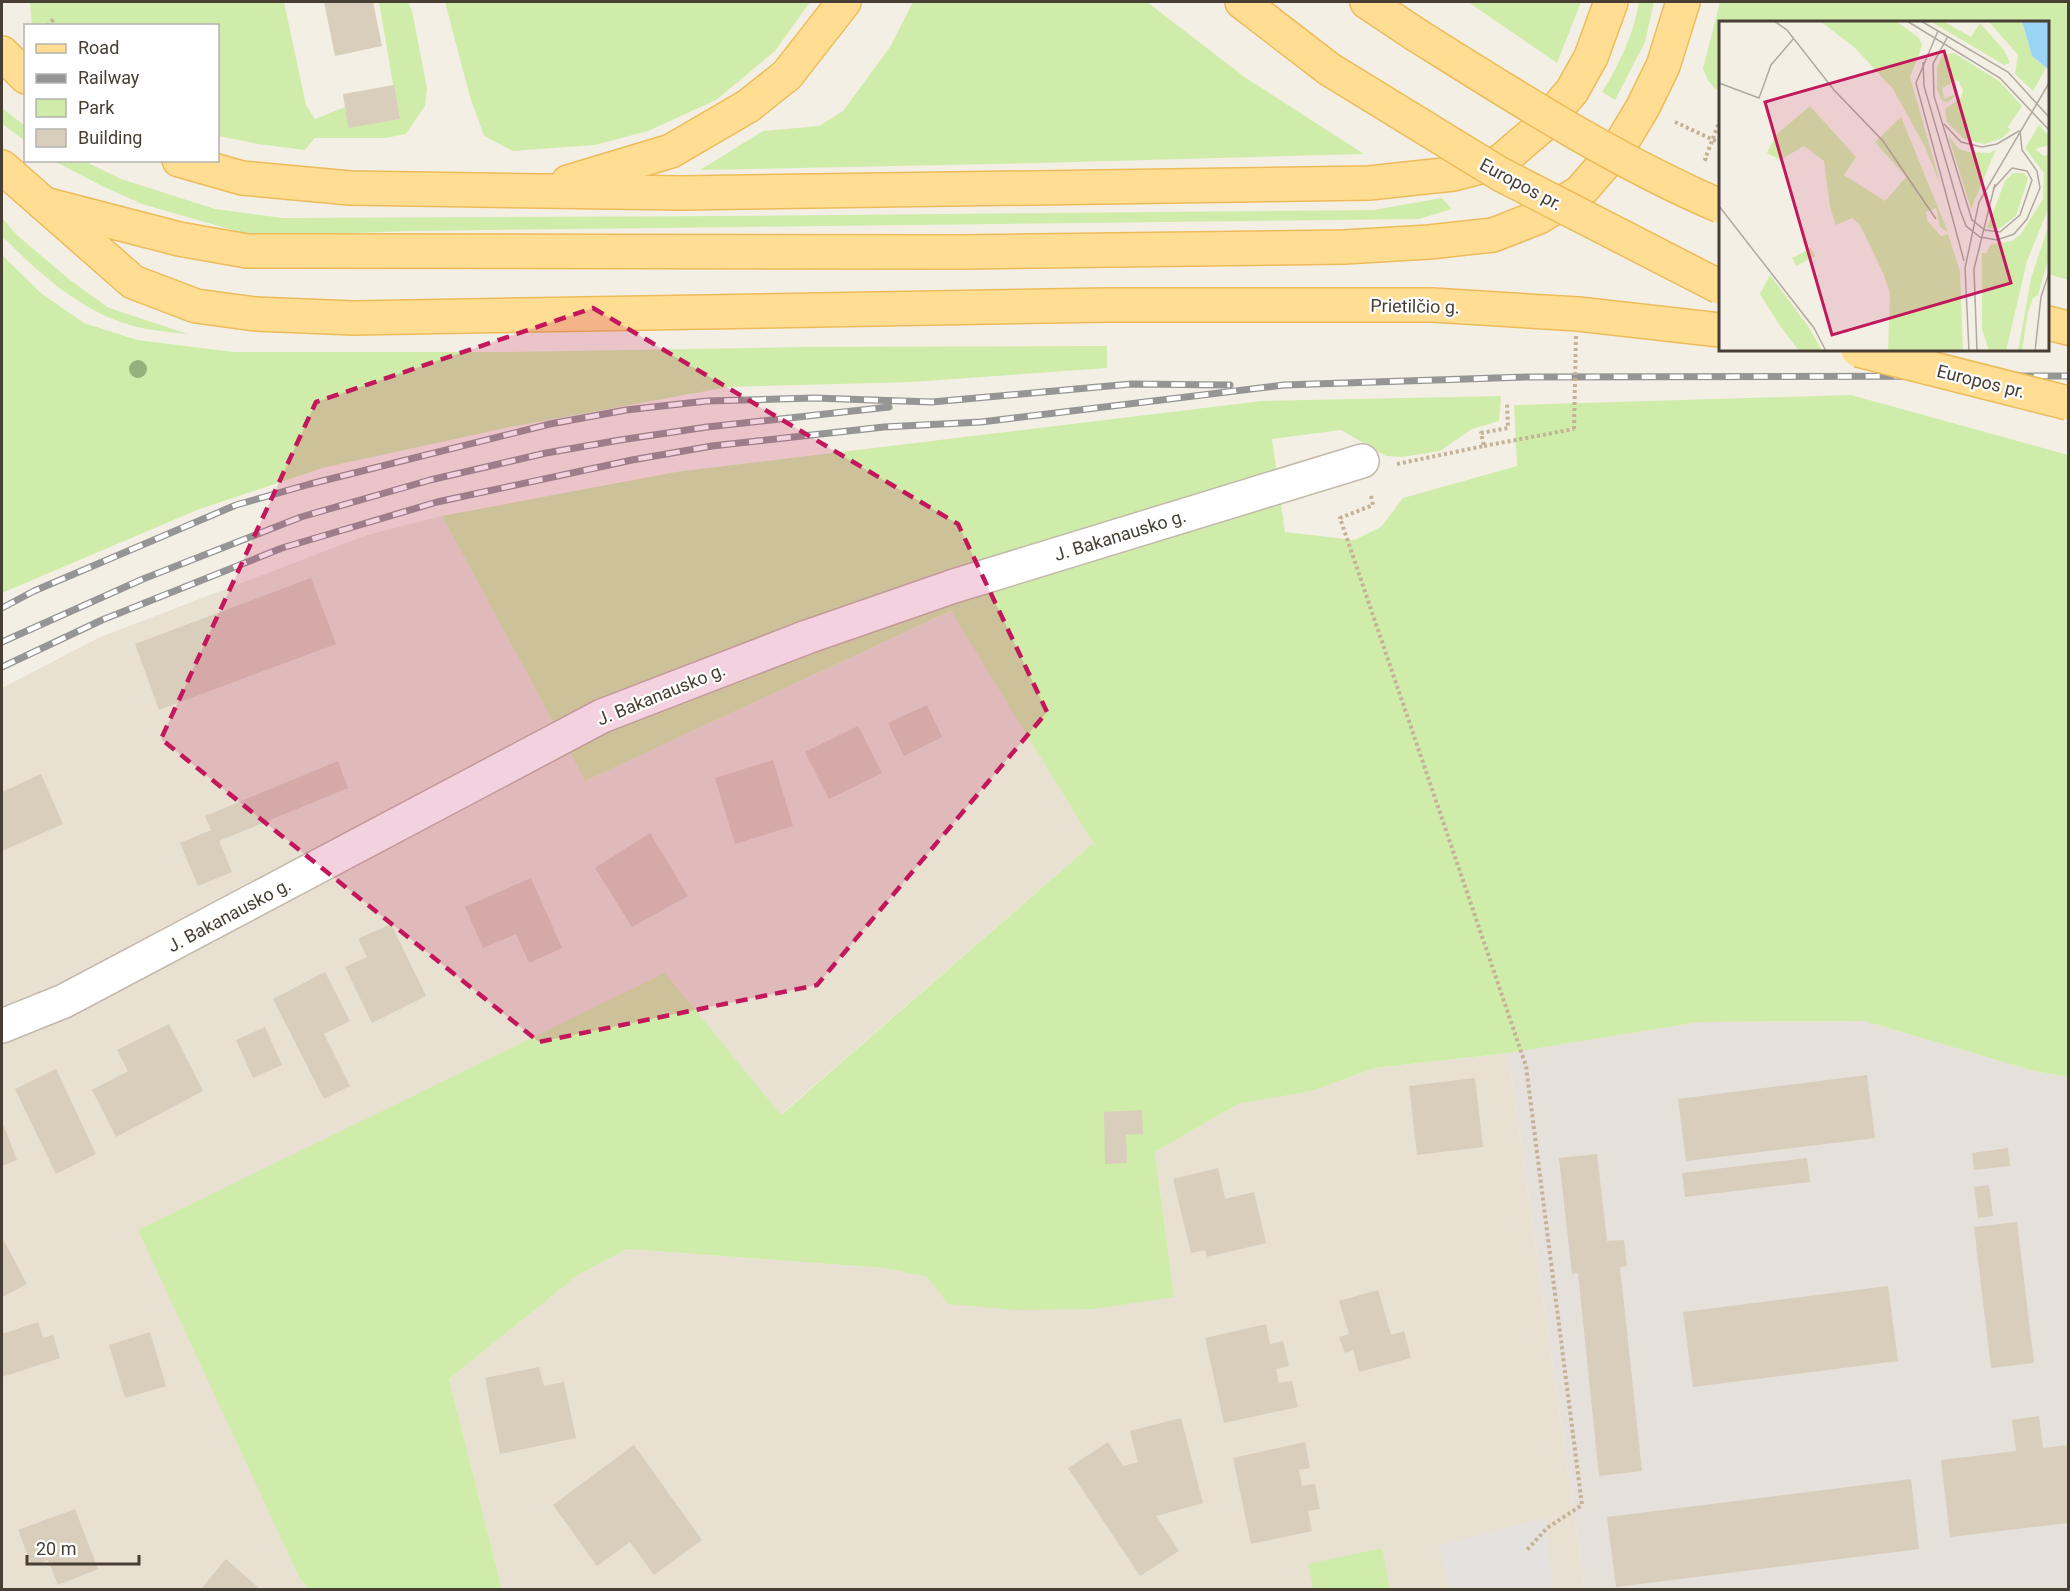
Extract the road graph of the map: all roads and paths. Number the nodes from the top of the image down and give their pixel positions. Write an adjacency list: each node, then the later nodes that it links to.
1 (844, 2): 16 (main road)
2 (1242, 2): 19 (main road, Europos pr., bridge)
3 (1368, 2): 18 (main road, bridge)
4 (1611, 2): 16 (main road)
5 (1683, 2): 10 (main road)
6 (54, 19): 7 (path)
7 (49, 24)
8 (2, 53): 9 (main road)
9 (24, 75)
10 (1643, 107): 12 (path); 17 (main road)
11 (1719, 123): 13 (path)
12 (1719, 143)
13 (1705, 159)
14 (186, 162): 16 (main road)
15 (2, 167): 17 (main road, Prietilčio g.)
16 (540, 190)
17 (44, 204): 22 (main road, Prietilčio g.)
18 (1719, 206)
19 (1719, 286)
20 (2049, 323): 21 (main road)
21 (2068, 328)
22 (1719, 330)
23 (1576, 333): 27 (path, bridge)
24 (1862, 351): 26 (main road, Europos pr., bridge)
25 (1507, 403): 27 (path)
26 (2068, 403)
27 (1484, 446): 28 (path)
28 (1362, 461): 29 (street, J. Bakanausko g.); 30 (path)
29 (2, 1026)
30 (1526, 1551)

